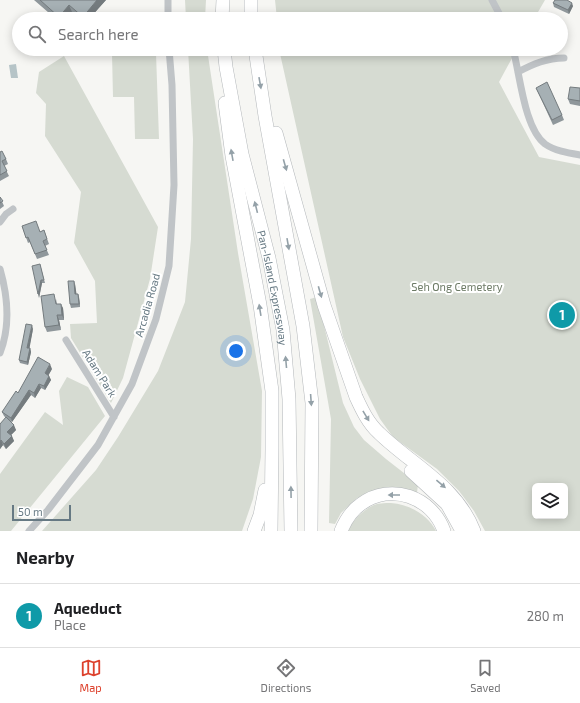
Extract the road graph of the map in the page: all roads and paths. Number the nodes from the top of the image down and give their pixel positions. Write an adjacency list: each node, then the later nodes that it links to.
1 (168, 0): 5 (street)
2 (222, 0): 6 (highway)
3 (251, 0): 7 (highway)
4 (492, 0): 8 (street)
5 (168, 12)
6 (222, 12)
7 (251, 12)
8 (498, 12)
9 (170, 56): 24 (street, Arcadia Road)
10 (225, 56): 14 (highway, Pan-Island Expressway)
11 (256, 56): 16 (highway, Pan-Island Expressway, one-way to 16)
12 (515, 56): 15 (street)
13 (564, 58): 15 (street)
14 (226, 67): 26 (highway, one-way to 14); 30 (highway, Pan-Island Expressway, one-way to 14)
15 (518, 72): 17 (street)
16 (265, 116): 25 (highway, one-way to 25); 31 (highway, Pan-Island Expressway, one-way to 31)
17 (580, 155)
18 (13, 209): 19 (street)
19 (0, 222)
20 (0, 269): 21 (street)
21 (2, 287): 23 (street)
22 (66, 340): 24 (street, Adam Park)
23 (0, 353)
24 (114, 417): 27 (street, Arcadia Road)
25 (378, 433): 34 (highway); 35 (highway, one-way to 35)
26 (272, 449): 28 (highway); 29 (highway)
27 (29, 531)
28 (254, 531)
29 (271, 531)
30 (291, 531)
31 (311, 531)
32 (341, 531): 33 (highway, one-way to 32)
33 (444, 531)
34 (462, 531)
35 (474, 531)

